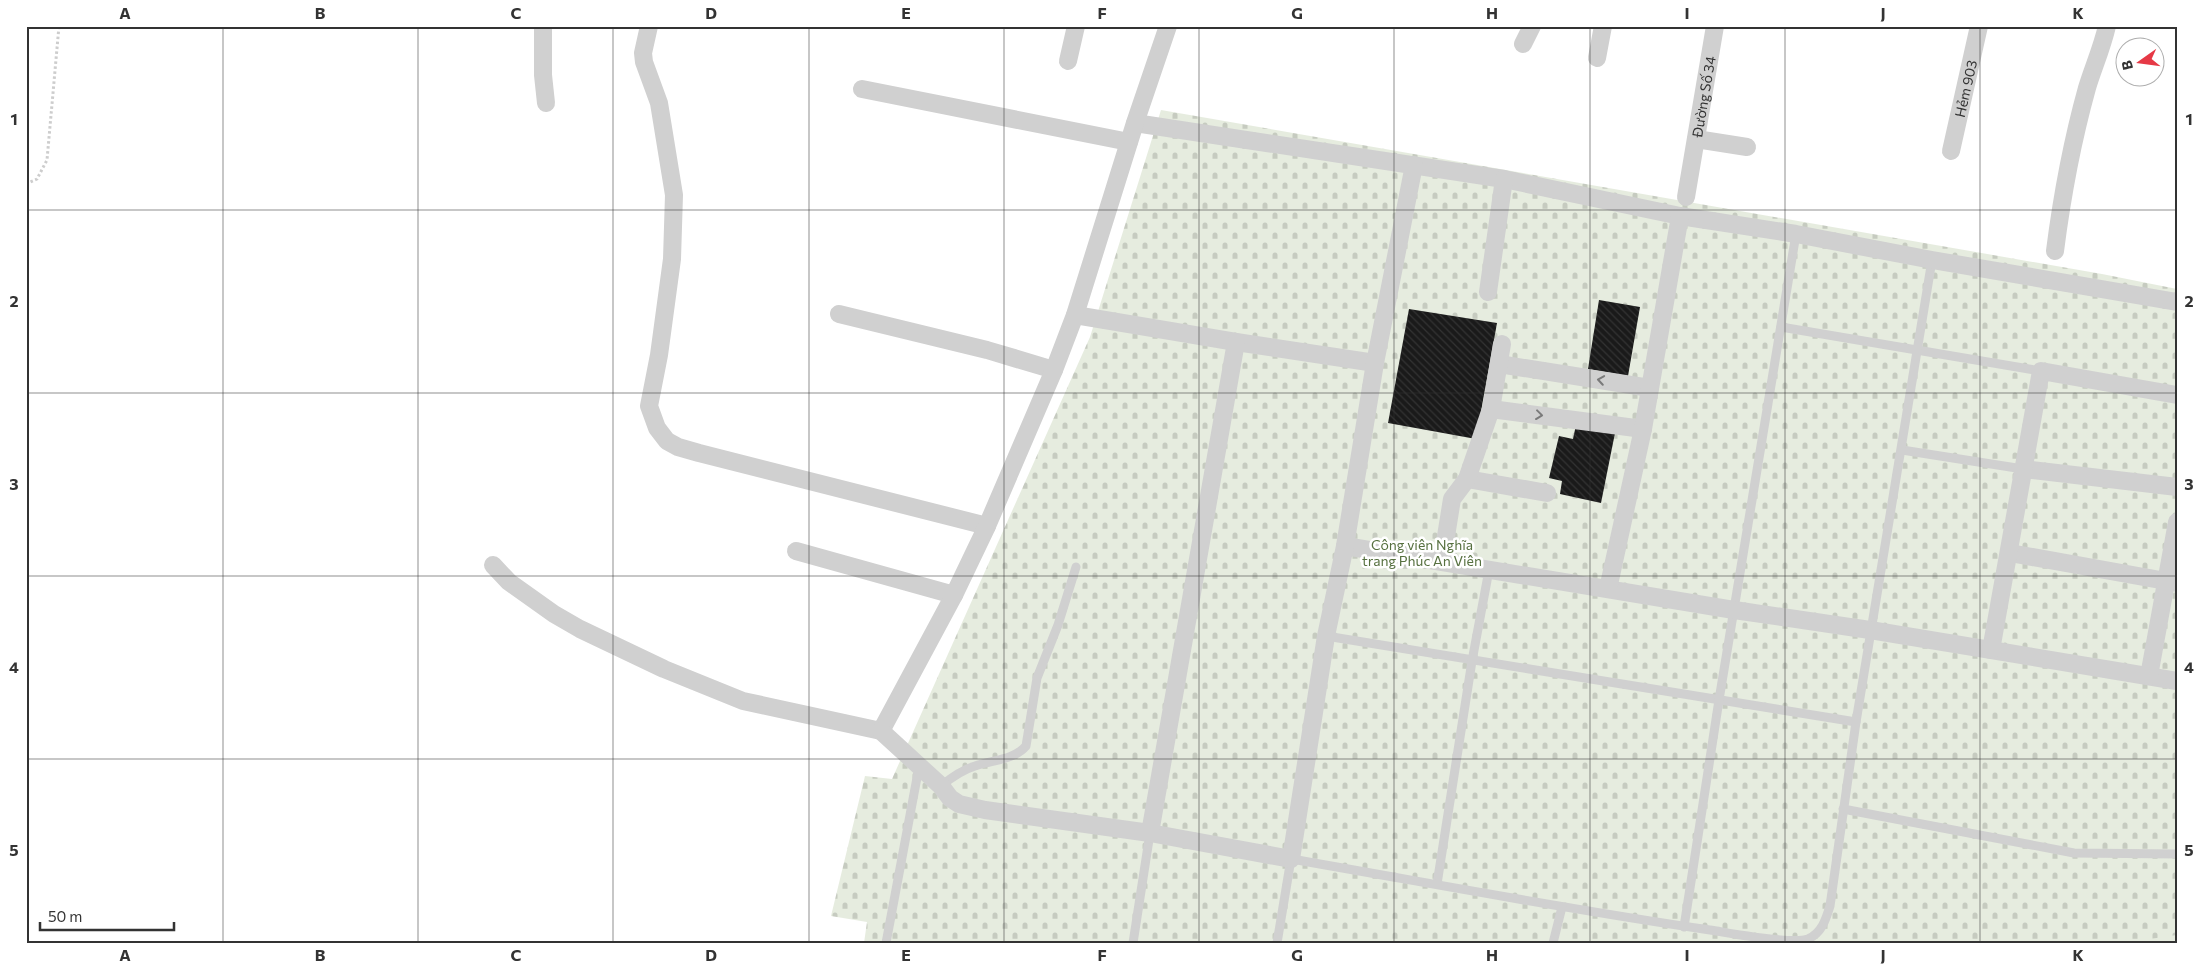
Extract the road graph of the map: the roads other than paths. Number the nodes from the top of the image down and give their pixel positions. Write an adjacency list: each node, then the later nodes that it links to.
1 (543, 26): 14 (street)
2 (649, 26): 49 (street)
3 (1076, 26): 12 (street)
4 (1168, 26): 15 (street)
5 (1532, 26): 10 (street)
6 (1603, 26): 11 (street)
7 (1715, 26): 16 (street, Đường Số 34)
8 (1979, 26): 19 (street, Hẻm 903)
9 (2107, 26): 25 (street)
10 (1523, 44)
11 (1597, 58)
12 (1068, 60)
13 (862, 89): 17 (street)
14 (546, 103)
15 (1135, 123): 17 (street); 20 (street)
16 (1696, 139): 18 (street); 22 (street, Đường Số 34)
17 (1129, 142): 30 (street)
18 (1747, 147)
19 (1951, 151)
20 (1414, 165): 21 (street); 35 (street)
21 (1504, 179): 23 (street); 27 (street)
22 (1686, 196)
23 (1680, 216): 24 (street); 39 (street)
24 (1796, 234): 26 (street); 31 (lane)
25 (2056, 251)
26 (1932, 260): 28 (street); 34 (lane)
27 (1488, 292)
28 (2177, 302)
29 (838, 314): 37 (street)
30 (1076, 315): 32 (street); 37 (street)
31 (1781, 327): 34 (lane); 60 (lane)
32 (1236, 342): 35 (street); 73 (street)
33 (1502, 344): 36 (street)
34 (1918, 349): 38 (lane); 43 (lane)
35 (1375, 363): 50 (street)
36 (1499, 364): 39 (street, one-way to 36); 41 (street)
37 (1054, 370): 49 (street)
38 (2041, 371): 40 (street); 44 (street)
39 (1650, 388): 42 (street)
40 (2177, 395)
41 (1491, 409): 42 (street, one-way to 42); 45 (street)
42 (1643, 429): 58 (street)
43 (1902, 450): 44 (lane); 61 (lane)
44 (2023, 469): 46 (street); 52 (street)
45 (1467, 479): 47 (street); 53 (street)
46 (2177, 487)
47 (1547, 493)
48 (2177, 522): 57 (street)
49 (987, 526): 59 (street)
50 (1345, 546): 53 (street); 62 (street)
51 (796, 551): 59 (street)
52 (2010, 553): 57 (street); 63 (street)
53 (1442, 561): 56 (street)
54 (493, 565): 69 (street)
55 (1076, 567): 71 (lane)
56 (1489, 570): 58 (street); 64 (lane)
57 (2172, 582): 65 (street)
58 (1608, 589): 60 (street)
59 (954, 595): 69 (street)
60 (1734, 610): 61 (street); 67 (lane)
61 (1870, 630): 63 (street); 68 (lane)
62 (1326, 636): 64 (lane); 75 (street)
63 (1991, 650): 65 (street)
64 (1472, 661): 67 (lane); 76 (lane)
65 (2149, 676): 66 (street)
66 (2177, 681)
67 (1719, 700): 68 (lane); 78 (lane)
68 (1856, 722): 72 (lane)
69 (881, 731): 70 (street)
70 (919, 767): 71 (street); 79 (lane)
71 (942, 786): 73 (street)
72 (1843, 810): 74 (lane); 78 (lane)
73 (1150, 833): 75 (street); 80 (lane)
74 (2177, 854)
75 (1291, 859): 76 (lane); 81 (lane)
76 (1436, 884): 77 (lane)
77 (1562, 907): 78 (lane); 82 (lane)
78 (1684, 927)
79 (886, 943)
80 (1134, 943)
81 (1277, 943)
82 (1553, 943)

